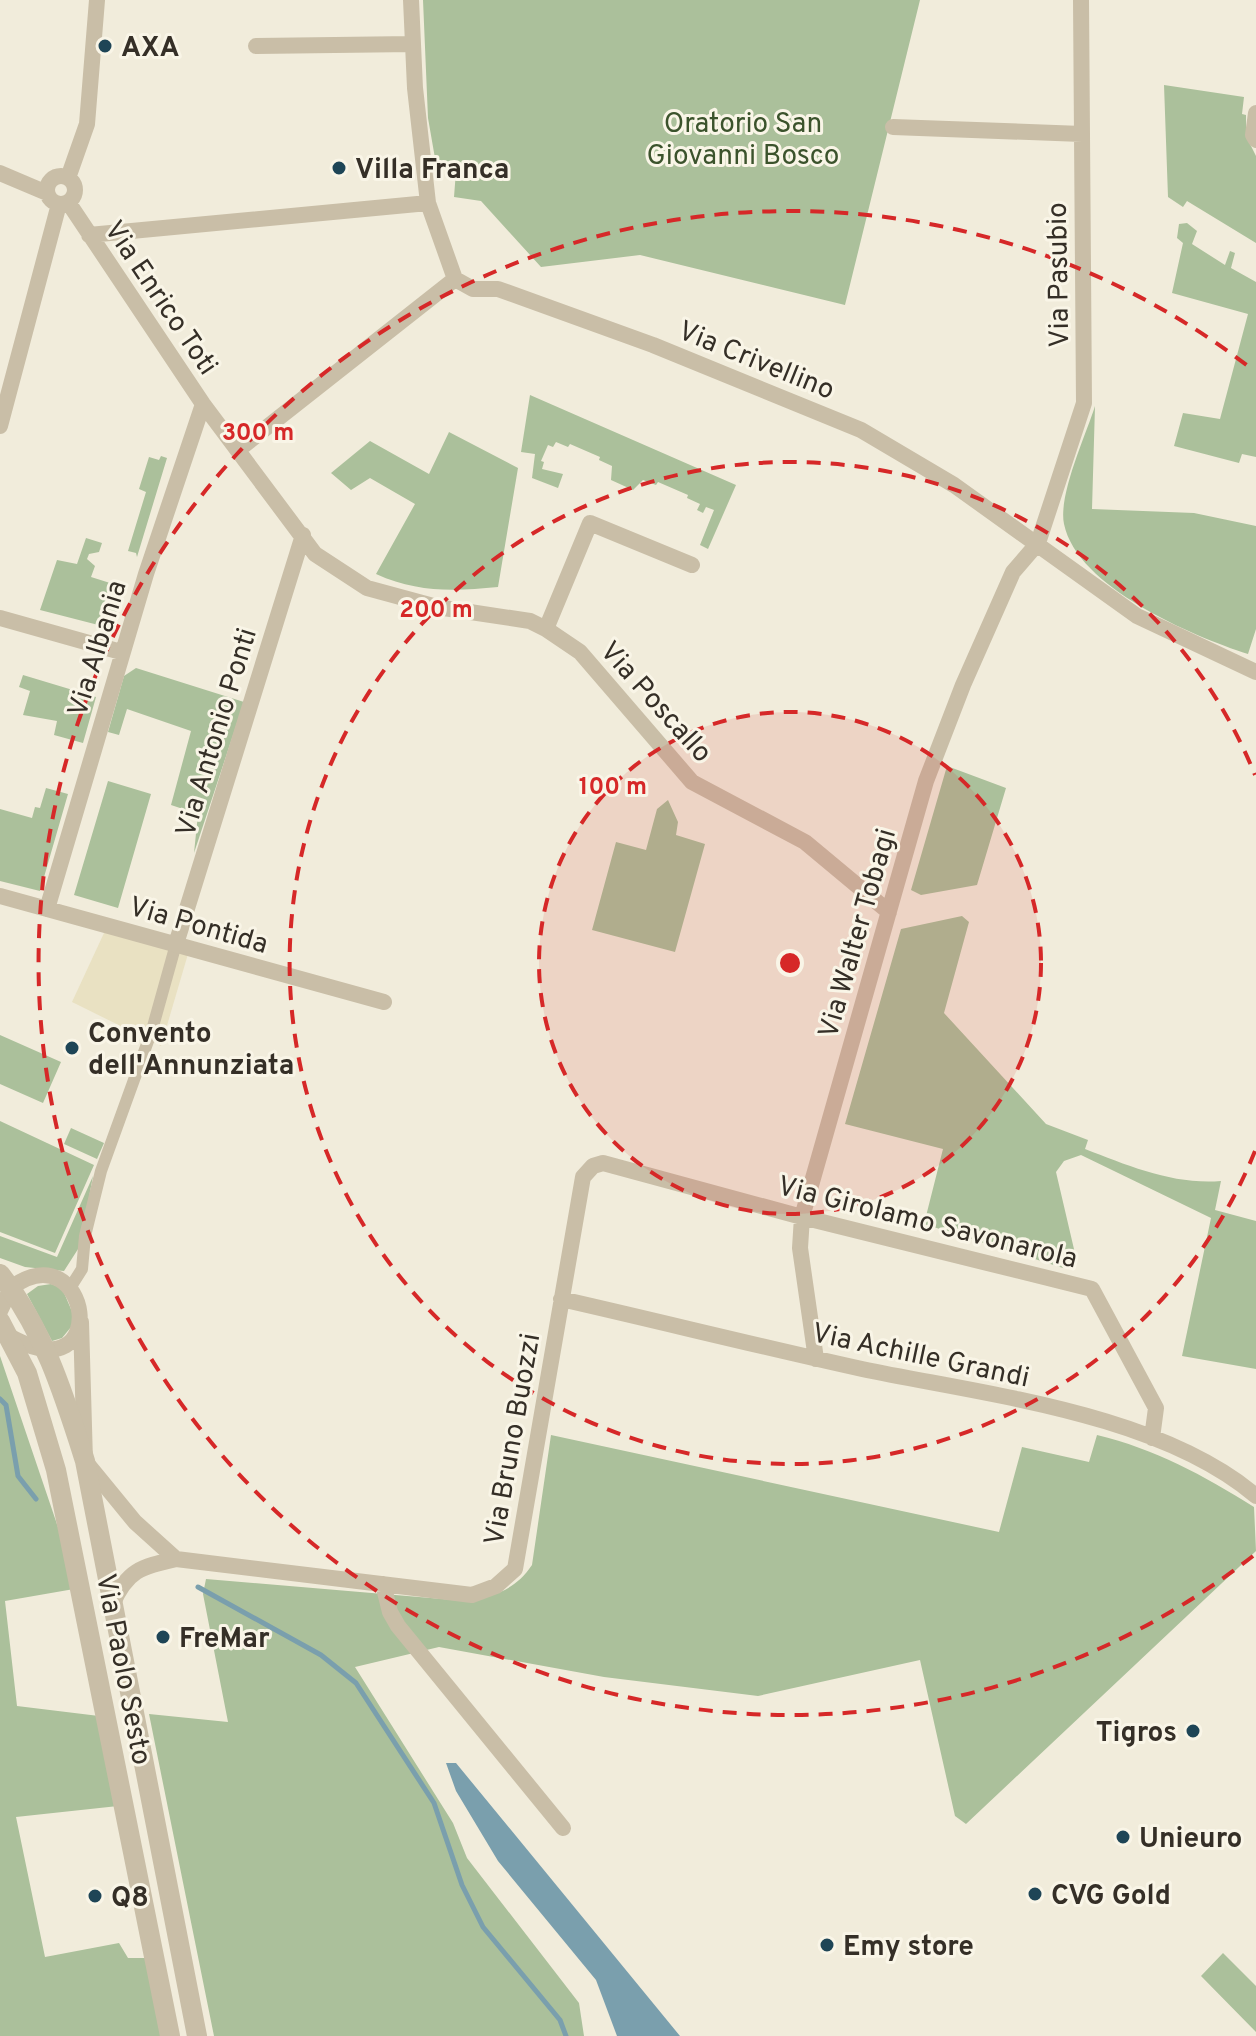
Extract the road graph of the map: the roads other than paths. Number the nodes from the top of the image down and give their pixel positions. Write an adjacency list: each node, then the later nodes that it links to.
1 (97, 0): 11 (street)
2 (411, 0): 4 (street)
3 (1081, 0): 8 (street, Via Pasubio)
4 (413, 44): 5 (street); 13 (street)
5 (256, 46)
6 (1256, 113): 9 (street)
7 (893, 127): 8 (street)
8 (1082, 134): 20 (street, Via Pasubio)
9 (1256, 140)
10 (0, 173): 12 (street)
11 (68, 178): 12 (street); 12 (street)
12 (58, 200): 14 (street, Via Enrico Toti); 17 (street)
13 (428, 203): 14 (street); 15 (street)
14 (89, 235): 16 (street, Via Enrico Toti)
15 (455, 279): 18 (street); 20 (street, Via Crivellino)
16 (203, 404): 18 (street, Via Enrico Toti); 24 (street, Via Albania)
17 (0, 426)
18 (238, 450): 19 (street, Via Enrico Toti)
19 (303, 535): 23 (street, Via Poscallo); 29 (street, Via Antonio Ponti)
20 (1038, 543): 25 (street, Via Crivellino); 28 (street, Via Walter Tobagi)
21 (692, 565): 23 (street)
22 (0, 618): 24 (street)
23 (546, 629): 28 (street, Via Poscallo)
24 (121, 652): 27 (street, Via Albania)
25 (1256, 672)
26 (0, 896): 27 (street, Via Pontida)
27 (47, 909): 29 (street, Via Pontida)
28 (889, 912): 32 (street, Via Walter Tobagi)
29 (176, 944): 30 (street, Via Pontida); 34 (street)
30 (384, 1002)
31 (593, 1166): 32 (street, Via Girolamo Savonarola); 35 (street, Via Bruno Buozzi)
32 (802, 1217): 40 (street, Via Walter Tobagi); 41 (street, Via Girolamo Savonarola)
33 (5, 1281): 34 (street); 36 (street); 39 (street, Via Paolo Sesto)
34 (70, 1288): 37 (street, Via Paolo Sesto)
35 (561, 1299): 40 (street, Via Achille Grandi); 45 (street, Via Bruno Buozzi)
36 (0, 1311)
37 (81, 1322): 39 (street); 42 (street, Via Paolo Sesto)
38 (4, 1329): 39 (street); 48 (street, Via Paolo Sesto)
39 (45, 1350): 42 (street, Via Paolo Sesto)
40 (816, 1359): 41 (street, Via Achille Grandi)
41 (1152, 1438): 43 (street, Via Achille Grandi)
42 (85, 1461): 44 (street); 46 (street, Via Paolo Sesto)
43 (1256, 1496)
44 (176, 1559): 45 (street, Via Bruno Buozzi); 46 (street, Via Bruno Buozzi)
45 (383, 1584): 47 (street)
46 (112, 1607): 49 (street, Via Paolo Sesto)
47 (563, 1828)
48 (170, 2036)
49 (197, 2036)

